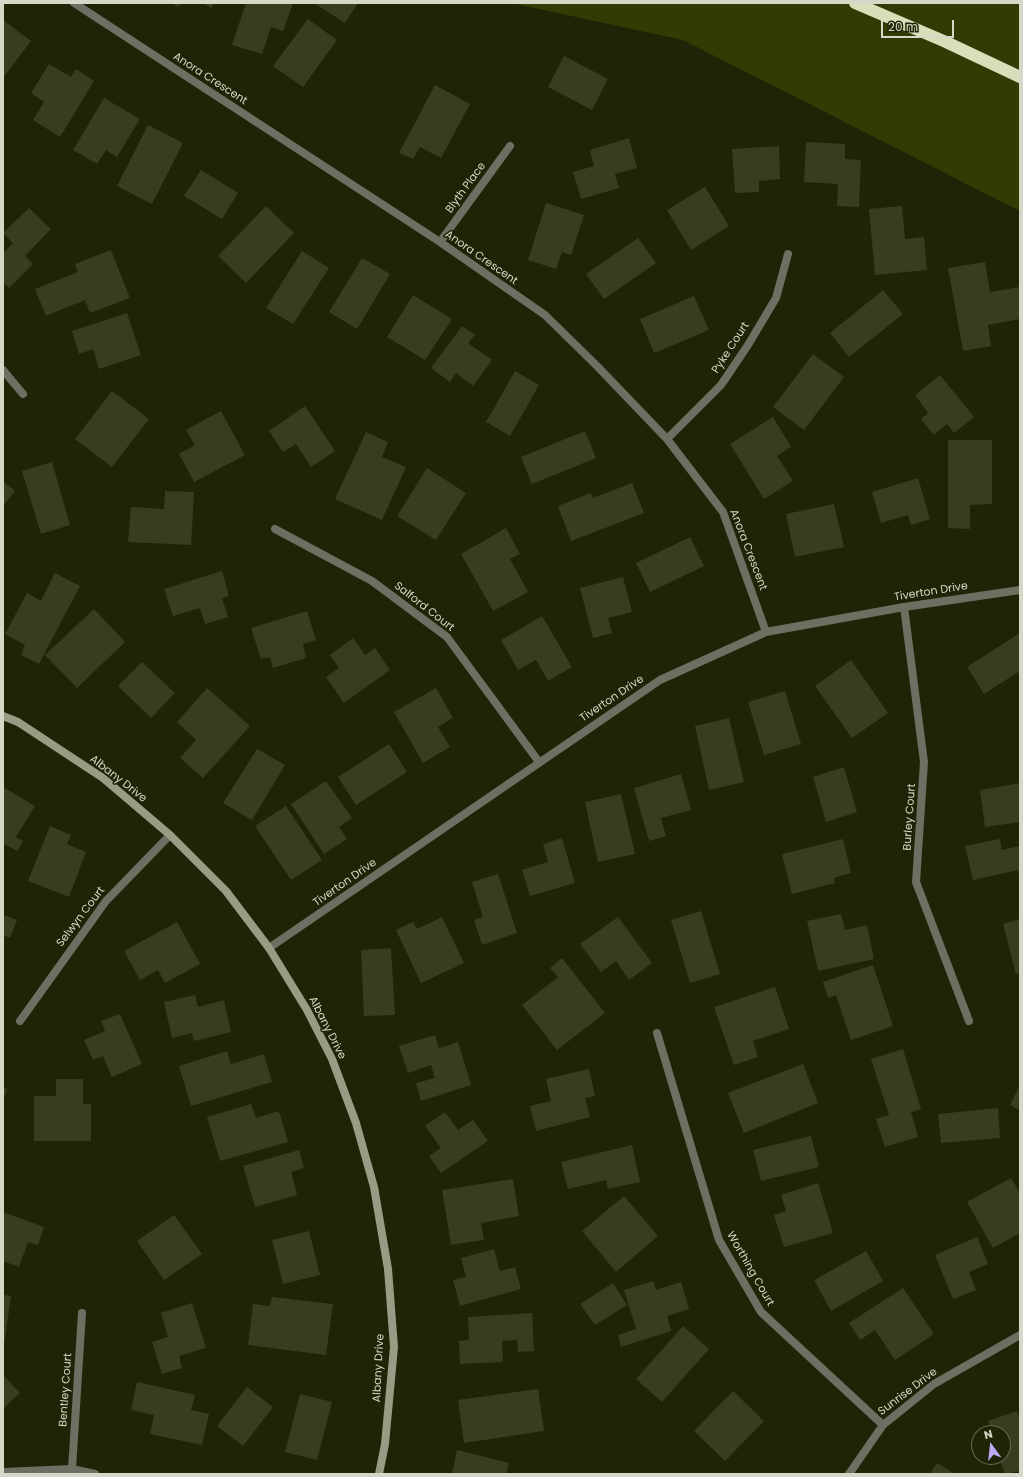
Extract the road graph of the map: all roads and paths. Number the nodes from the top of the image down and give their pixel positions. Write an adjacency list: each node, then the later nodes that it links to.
1 (74, 3): 5 (street, Anora Crescent)
2 (855, 3): 3 (highway)
3 (1020, 77)
4 (510, 146): 5 (street, Blyth Place)
5 (440, 242): 9 (street, Anora Crescent)
6 (788, 254): 9 (street, Pyke Court)
7 (3, 370): 8 (street)
8 (23, 394)
9 (667, 439): 13 (street, Anora Crescent)
10 (275, 529): 15 (street, Salford Court)
11 (1020, 590): 12 (street, Tiverton Drive)
12 (904, 607): 13 (street, Tiverton Drive); 19 (street, Burley Court)
13 (766, 632): 15 (street, Tiverton Drive)
14 (3, 716): 16 (street, Albany Drive)
15 (539, 762): 17 (street, Tiverton Drive)
16 (170, 835): 17 (street, Albany Drive); 18 (street, Selwyn Court)
17 (269, 948): 27 (street, Albany Drive)
18 (20, 1021)
19 (968, 1021)
20 (657, 1033): 23 (street, Worthing Court)
21 (82, 1313): 24 (street, Bentley Court)
22 (1020, 1335): 23 (street, Sunrise Drive)
23 (883, 1425): 28 (street, Sunrise Drive)
24 (72, 1469): 25 (street); 26 (street)
25 (3, 1472)
26 (95, 1474)
27 (379, 1474)
28 (849, 1474)

